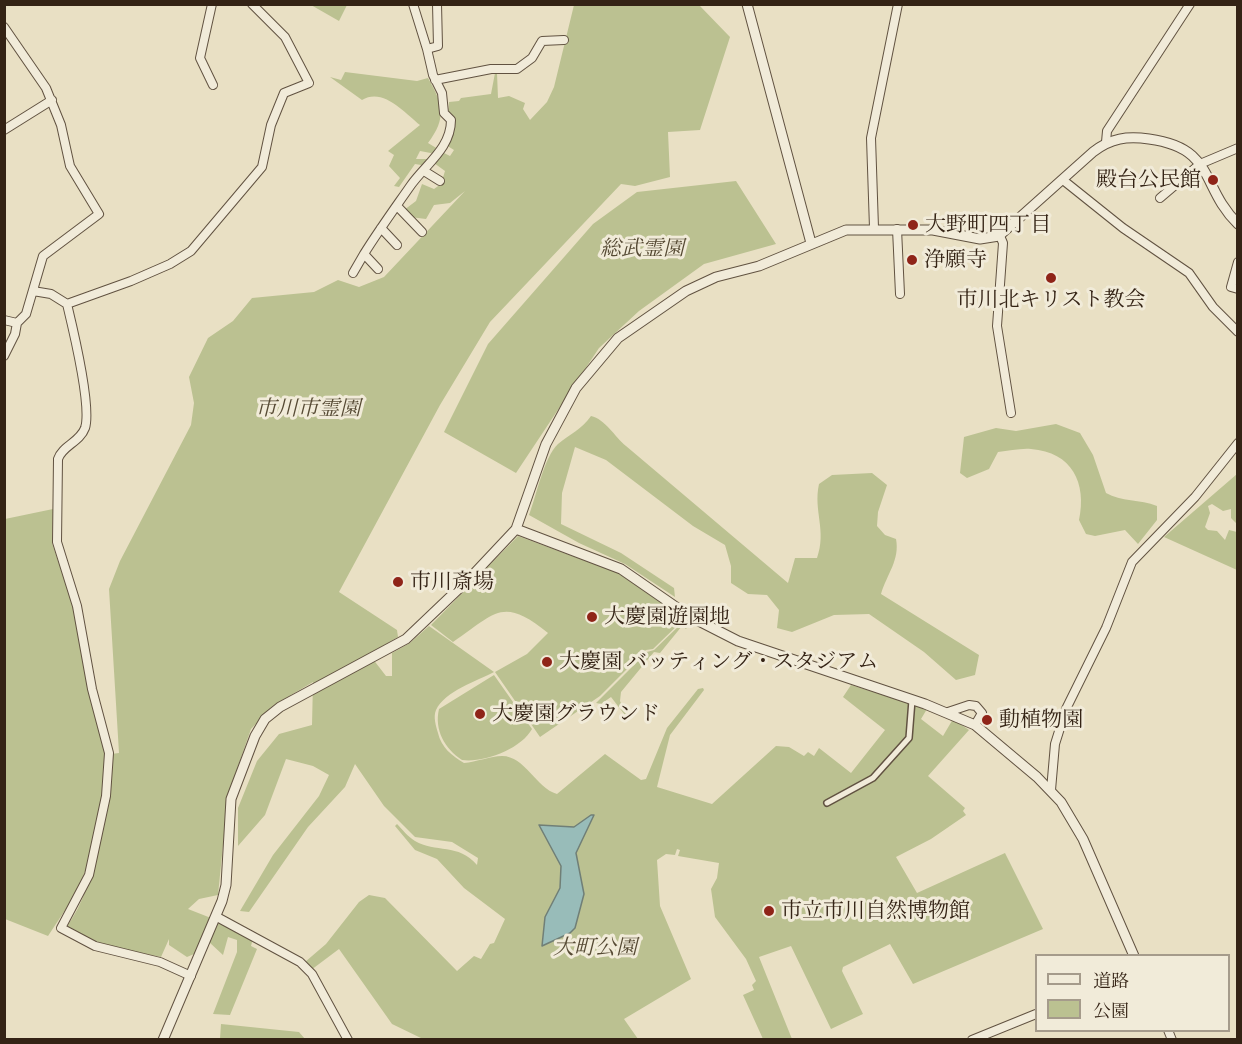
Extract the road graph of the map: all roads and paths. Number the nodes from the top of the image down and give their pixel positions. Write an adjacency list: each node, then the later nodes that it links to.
1 (212, 4): 12 (street)
2 (252, 4): 38 (street)
3 (412, 4): 10 (street)
4 (437, 4): 10 (street)
5 (747, 4): 29 (street)
6 (898, 4): 25 (street)
7 (1190, 4): 15 (street)
8 (4, 27): 13 (street)
9 (564, 40): 11 (street)
10 (427, 49): 11 (street)
11 (435, 80): 18 (street)
12 (213, 86)
13 (52, 100): 14 (street); 36 (street)
14 (4, 130)
15 (1106, 142): 17 (street); 19 (street)
16 (1238, 148): 17 (street)
17 (1200, 164): 21 (street); 23 (street)
18 (424, 171): 20 (street); 22 (street)
19 (1064, 180): 28 (street); 41 (street)
20 (440, 182)
21 (1160, 198)
22 (397, 206): 24 (street); 27 (street)
23 (1238, 224)
24 (381, 228): 30 (street); 31 (street)
25 (874, 228): 26 (street); 29 (street)
26 (897, 229): 28 (street); 37 (street)
27 (422, 232)
28 (1000, 236): 43 (street)
29 (811, 243): 45 (street)
30 (397, 245)
31 (364, 254): 33 (street); 34 (street)
32 (1238, 262): 35 (street)
33 (378, 269)
34 (353, 273)
35 (1238, 289)
36 (33, 291): 38 (street); 40 (street)
37 (900, 294)
38 (67, 304): 53 (street)
39 (4, 320): 40 (street)
40 (17, 323): 42 (street)
41 (1238, 332)
42 (4, 356)
43 (1011, 413)
44 (1238, 443): 49 (street)
45 (516, 529): 46 (street); 51 (street)
46 (912, 700): 47 (street); 50 (street)
47 (948, 712): 48 (street); 48 (street)
48 (975, 725): 49 (street)
49 (1051, 790): 52 (street)
50 (827, 803)
51 (217, 916): 53 (street); 56 (street)
52 (1133, 954)
53 (191, 976): 55 (street)
54 (1035, 1014): 57 (street)
55 (163, 1040)
56 (348, 1040)
57 (972, 1040)

